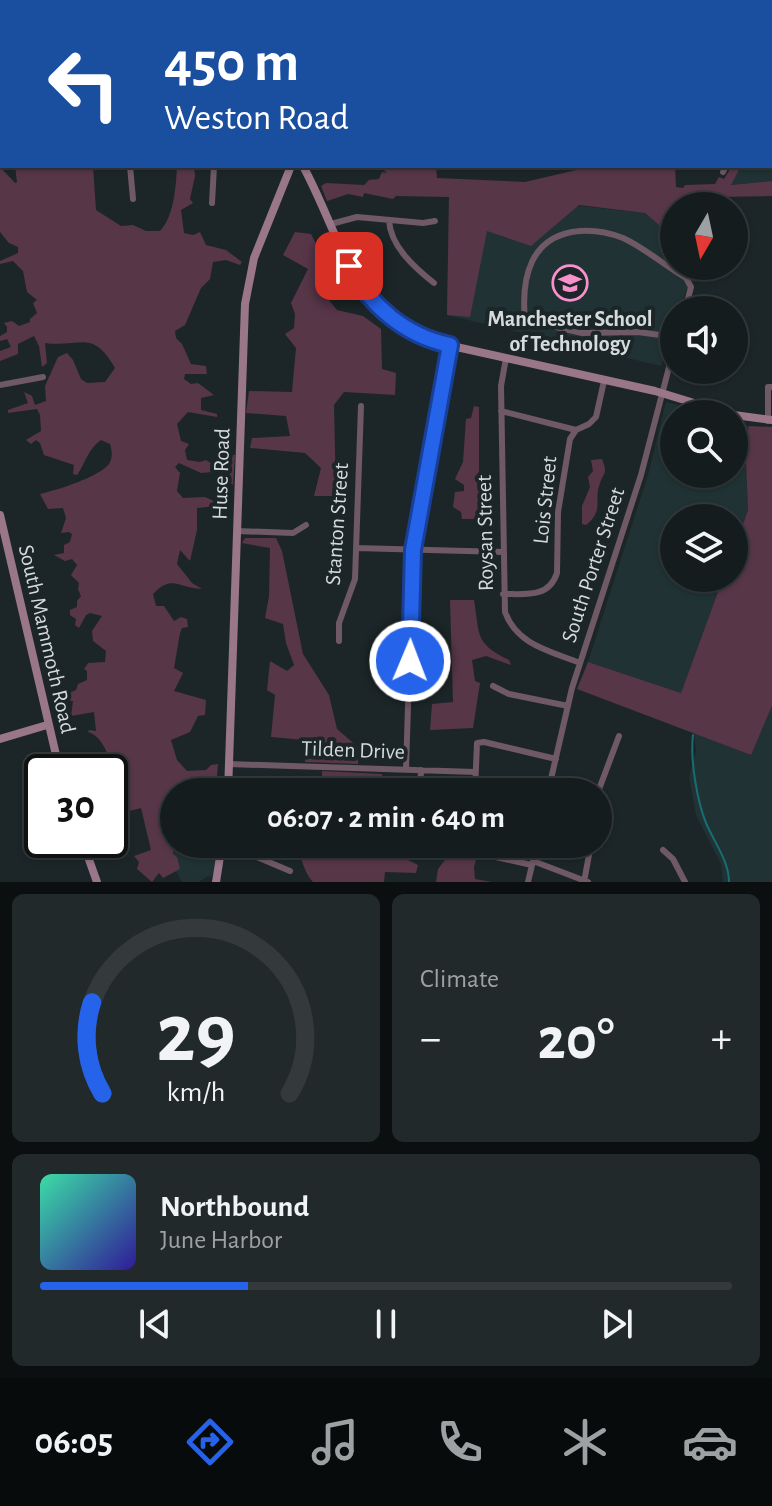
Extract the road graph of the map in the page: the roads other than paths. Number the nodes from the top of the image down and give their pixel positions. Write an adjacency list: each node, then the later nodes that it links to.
1 (130, 168): 5 (street)
2 (214, 168): 6 (street)
3 (290, 168): 30 (street, Huse Road)
4 (304, 168): 9 (street)
5 (133, 199)
6 (212, 203)
7 (389, 220): 8 (street); 9 (street); 10 (street)
8 (435, 221)
9 (331, 224): 13 (street)
10 (434, 283)
11 (690, 296): 12 (street)
12 (660, 335)
13 (450, 345): 14 (street); 32 (street)
14 (506, 358): 16 (street); 24 (street, Roysan Street)
15 (43, 377): 18 (street)
16 (604, 381): 21 (street); 27 (street, Lois Street)
17 (664, 384): 21 (street, South Porter Street)
18 (0, 385)
19 (759, 386): 20 (street)
20 (770, 387): 26 (street)
21 (661, 393): 22 (street); 36 (street, South Porter Street)
22 (685, 400)
23 (361, 406): 31 (street, Stanton Street)
24 (501, 411): 27 (street); 33 (street, Roysan Street)
25 (748, 417): 26 (street)
26 (770, 420)
27 (576, 430): 34 (street, Lois Street)
28 (0, 515): 39 (street, South Mammoth Road)
29 (306, 525): 30 (street)
30 (237, 531): 44 (street, Huse Road)
31 (356, 548): 32 (street); 35 (street, Stanton Street)
32 (413, 550): 33 (street); 45 (street)
33 (503, 552): 34 (street, Roysan Street)
34 (503, 594): 36 (street, Roysan Street)
35 (339, 641)
36 (580, 663): 38 (street, South Porter Street)
37 (493, 686): 38 (street)
38 (568, 706): 43 (street, South Porter Street)
39 (47, 725): 41 (street); 42 (street, South Mammoth Road)
40 (619, 736): 52 (street)
41 (0, 739)
42 (55, 754)
43 (556, 759): 47 (street); 51 (street, South Porter Street)
44 (229, 764): 45 (street, Tilden Drive); 48 (street, Huse Road)
45 (406, 769): 46 (street, Tilden Drive)
46 (421, 770): 47 (street, Tilden Drive); 49 (street)
47 (475, 772): 50 (street)
48 (228, 778)
49 (421, 778)
50 (475, 778)
51 (551, 778)
52 (603, 778)
53 (663, 850): 66 (street)
54 (88, 858): 63 (street)
55 (221, 858): 64 (street)
56 (258, 858): 61 (street)
57 (503, 858): 60 (street)
58 (533, 858): 60 (street)
59 (589, 858): 62 (street)
60 (532, 863): 62 (street); 65 (street)
61 (290, 871)
62 (585, 881)
63 (97, 882)
64 (216, 882)
65 (528, 882)
66 (685, 882)

